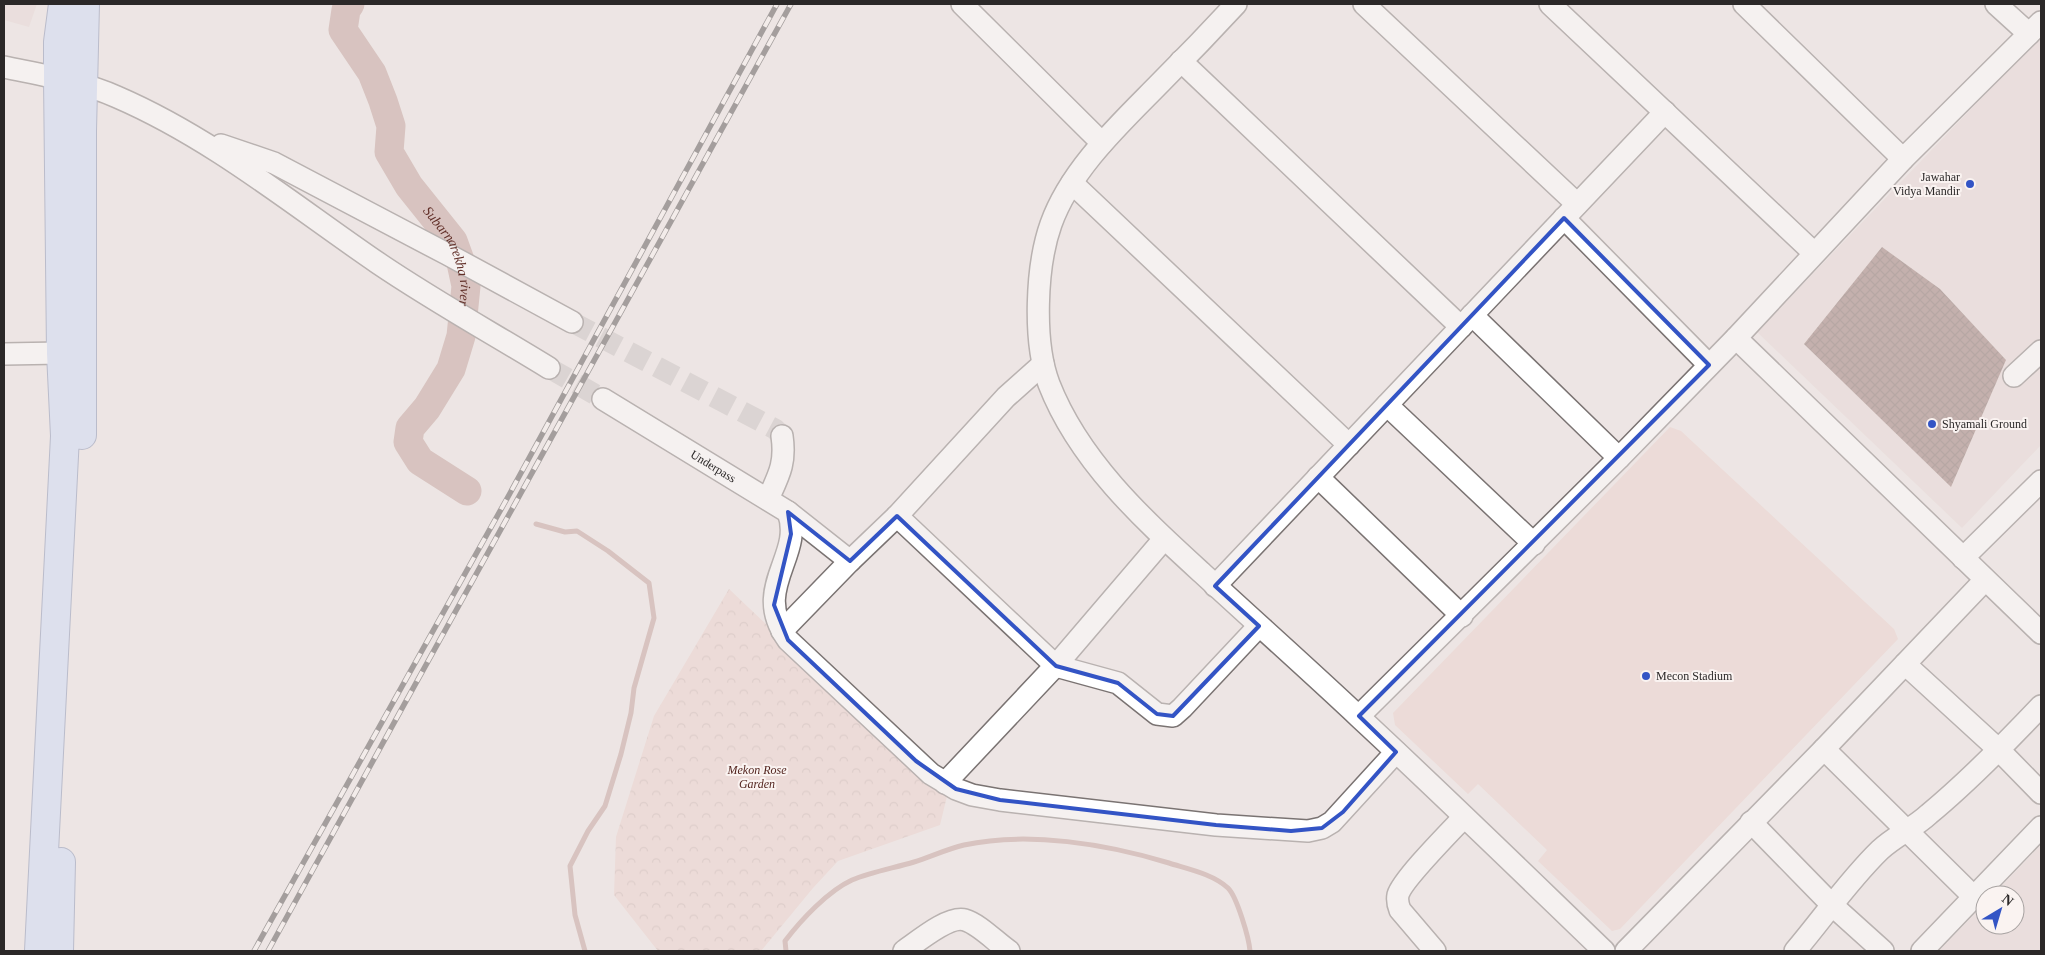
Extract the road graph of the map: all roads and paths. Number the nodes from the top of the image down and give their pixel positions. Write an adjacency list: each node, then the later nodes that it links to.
1 (63, 4): 12 (main road)
2 (85, 4): 13 (main road)
3 (962, 4): 16 (street)
4 (1236, 4): 10 (street)
5 (1364, 4): 19 (street)
6 (1550, 4): 14 (street)
7 (1744, 4): 17 (street)
8 (1996, 4): 9 (street)
9 (2035, 28): 17 (street)
10 (1182, 62): 16 (street); 21 (street)
11 (4, 67): 12 (street)
12 (58, 78): 13 (street); 25 (main road)
13 (83, 85): 15 (street); 67 (main road)
14 (1665, 112): 19 (street); 20 (street)
15 (192, 136): 22 (street); 29 (street)
16 (1102, 143): 18 (street)
17 (1903, 159): 20 (street)
18 (1072, 182): 27 (street); 34 (street)
19 (1570, 211): 21 (street); 28 (street)
20 (1814, 253): 23 (street)
21 (1467, 321): 32 (street); 35 (street)
22 (572, 322)
23 (1736, 338): 28 (street); 43 (street)
24 (2041, 350): 30 (street)
25 (61, 353): 26 (street); 66 (main road)
26 (4, 354)
27 (1043, 364): 40 (street); 41 (street)
28 (1709, 365): 35 (street)
29 (549, 368)
30 (2014, 376)
31 (603, 399): 38 (street, Underpass)
32 (1387, 405): 34 (street); 42 (street)
33 (782, 436): 38 (street)
34 (1349, 445): 36 (street)
35 (1619, 458): 42 (street)
36 (1318, 477): 46 (street); 47 (street)
37 (2041, 481): 43 (street)
38 (768, 498): 39 (street, Underpass)
39 (788, 512): 44 (street, Underpass); 49 (street)
40 (898, 516): 44 (street); 52 (street)
41 (1164, 539): 46 (street); 52 (street)
42 (1534, 544): 47 (street)
43 (1963, 558): 45 (street)
44 (850, 560): 49 (street)
45 (1985, 580): 50 (street); 51 (street)
46 (1215, 586): 48 (street)
47 (1462, 616): 54 (street)
48 (1259, 626): 52 (street); 54 (street)
49 (782, 631): 58 (street)
50 (2041, 633)
51 (1905, 664): 55 (street); 56 (street)
52 (1056, 666): 58 (street)
53 (2041, 706): 56 (street)
54 (1359, 716): 57 (street)
55 (1824, 749): 61 (street); 63 (street)
56 (1999, 750): 59 (street); 63 (street)
57 (1396, 752): 58 (street); 60 (street)
58 (945, 783)
59 (2041, 793)
60 (1464, 817): 70 (street); 71 (street)
61 (1751, 822): 65 (street); 72 (street)
62 (2041, 827): 64 (street)
63 (1908, 831): 64 (street); 65 (street)
64 (1974, 897): 75 (street)
65 (1833, 906): 73 (street); 74 (street)
66 (39, 951)
67 (59, 951)
68 (904, 951): 69 (street)
69 (1009, 951)
70 (1435, 951)
71 (1604, 951)
72 (1626, 951)
73 (1795, 951)
74 (1883, 951)
75 (1922, 951)

